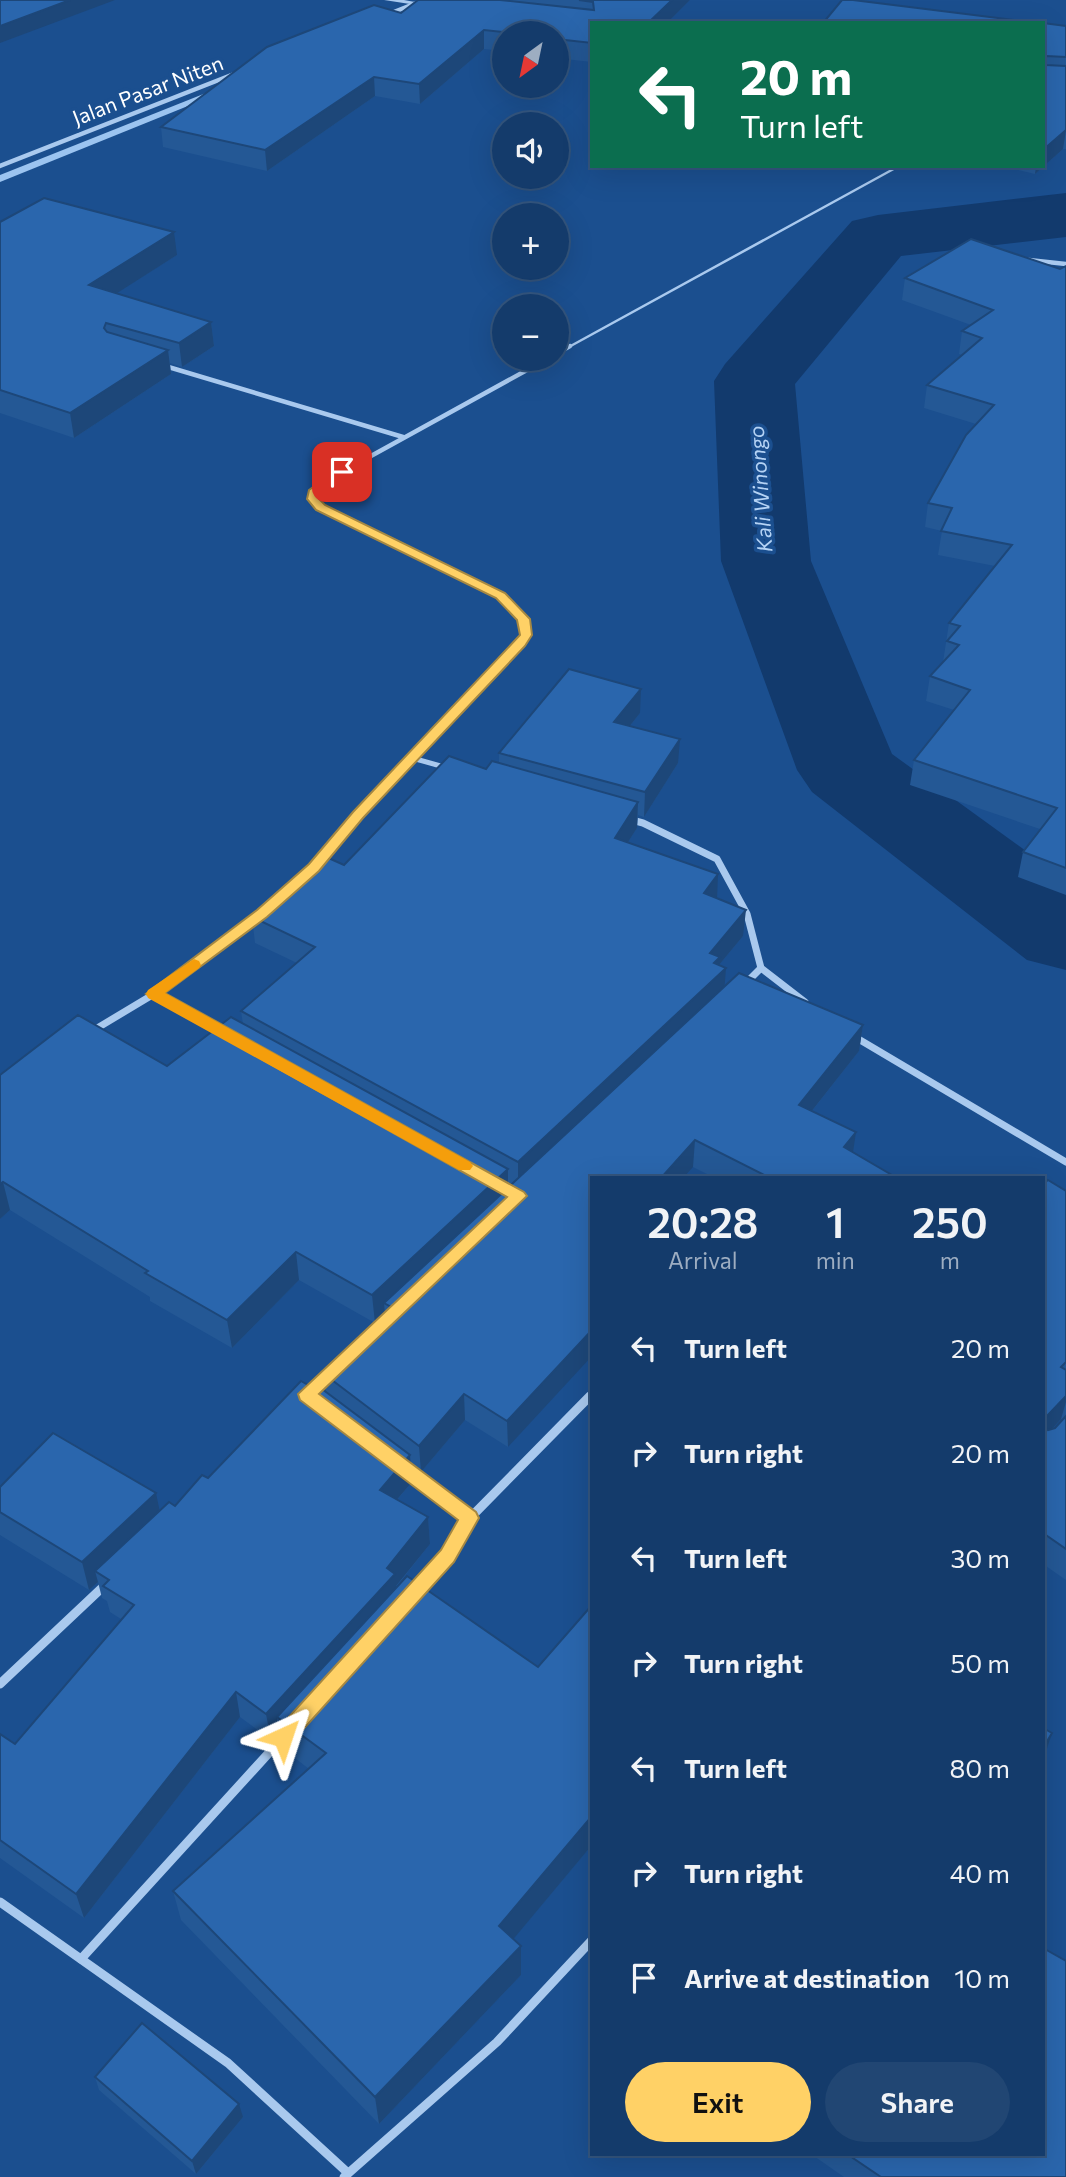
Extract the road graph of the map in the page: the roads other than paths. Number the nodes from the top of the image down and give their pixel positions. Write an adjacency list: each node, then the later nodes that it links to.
1 (387, 0): 2 (street)
2 (421, 3): 3 (street)
3 (377, 19)
4 (247, 69): 5 (street, Jalan Pasar Niten)
5 (0, 166)
6 (896, 168): 9 (lane)
7 (1024, 260): 8 (street)
8 (1066, 264)
9 (569, 347)
10 (165, 366): 12 (lane)
11 (525, 371): 12 (lane)
12 (403, 437): 13 (lane)
13 (523, 619): 14 (street)
14 (412, 758): 15 (street); 17 (street)
15 (452, 769)
16 (623, 817): 19 (street)
17 (314, 868)
18 (262, 914): 21 (street)
19 (761, 968): 20 (street); 22 (street)
20 (741, 987)
21 (154, 994): 24 (street); 25 (street)
22 (811, 1008)
23 (843, 1030): 26 (street)
24 (227, 1034)
25 (83, 1037)
26 (1066, 1163)
27 (337, 1366): 29 (street)
28 (590, 1396): 31 (street)
29 (317, 1402)
30 (392, 1458): 31 (street)
31 (470, 1518): 33 (street)
32 (109, 1581): 34 (street)
33 (410, 1597)
34 (0, 1684)
35 (297, 1721): 38 (street)
36 (0, 1902): 38 (street)
37 (590, 1942): 39 (street)
38 (81, 1959): 39 (street)
39 (346, 2175)

